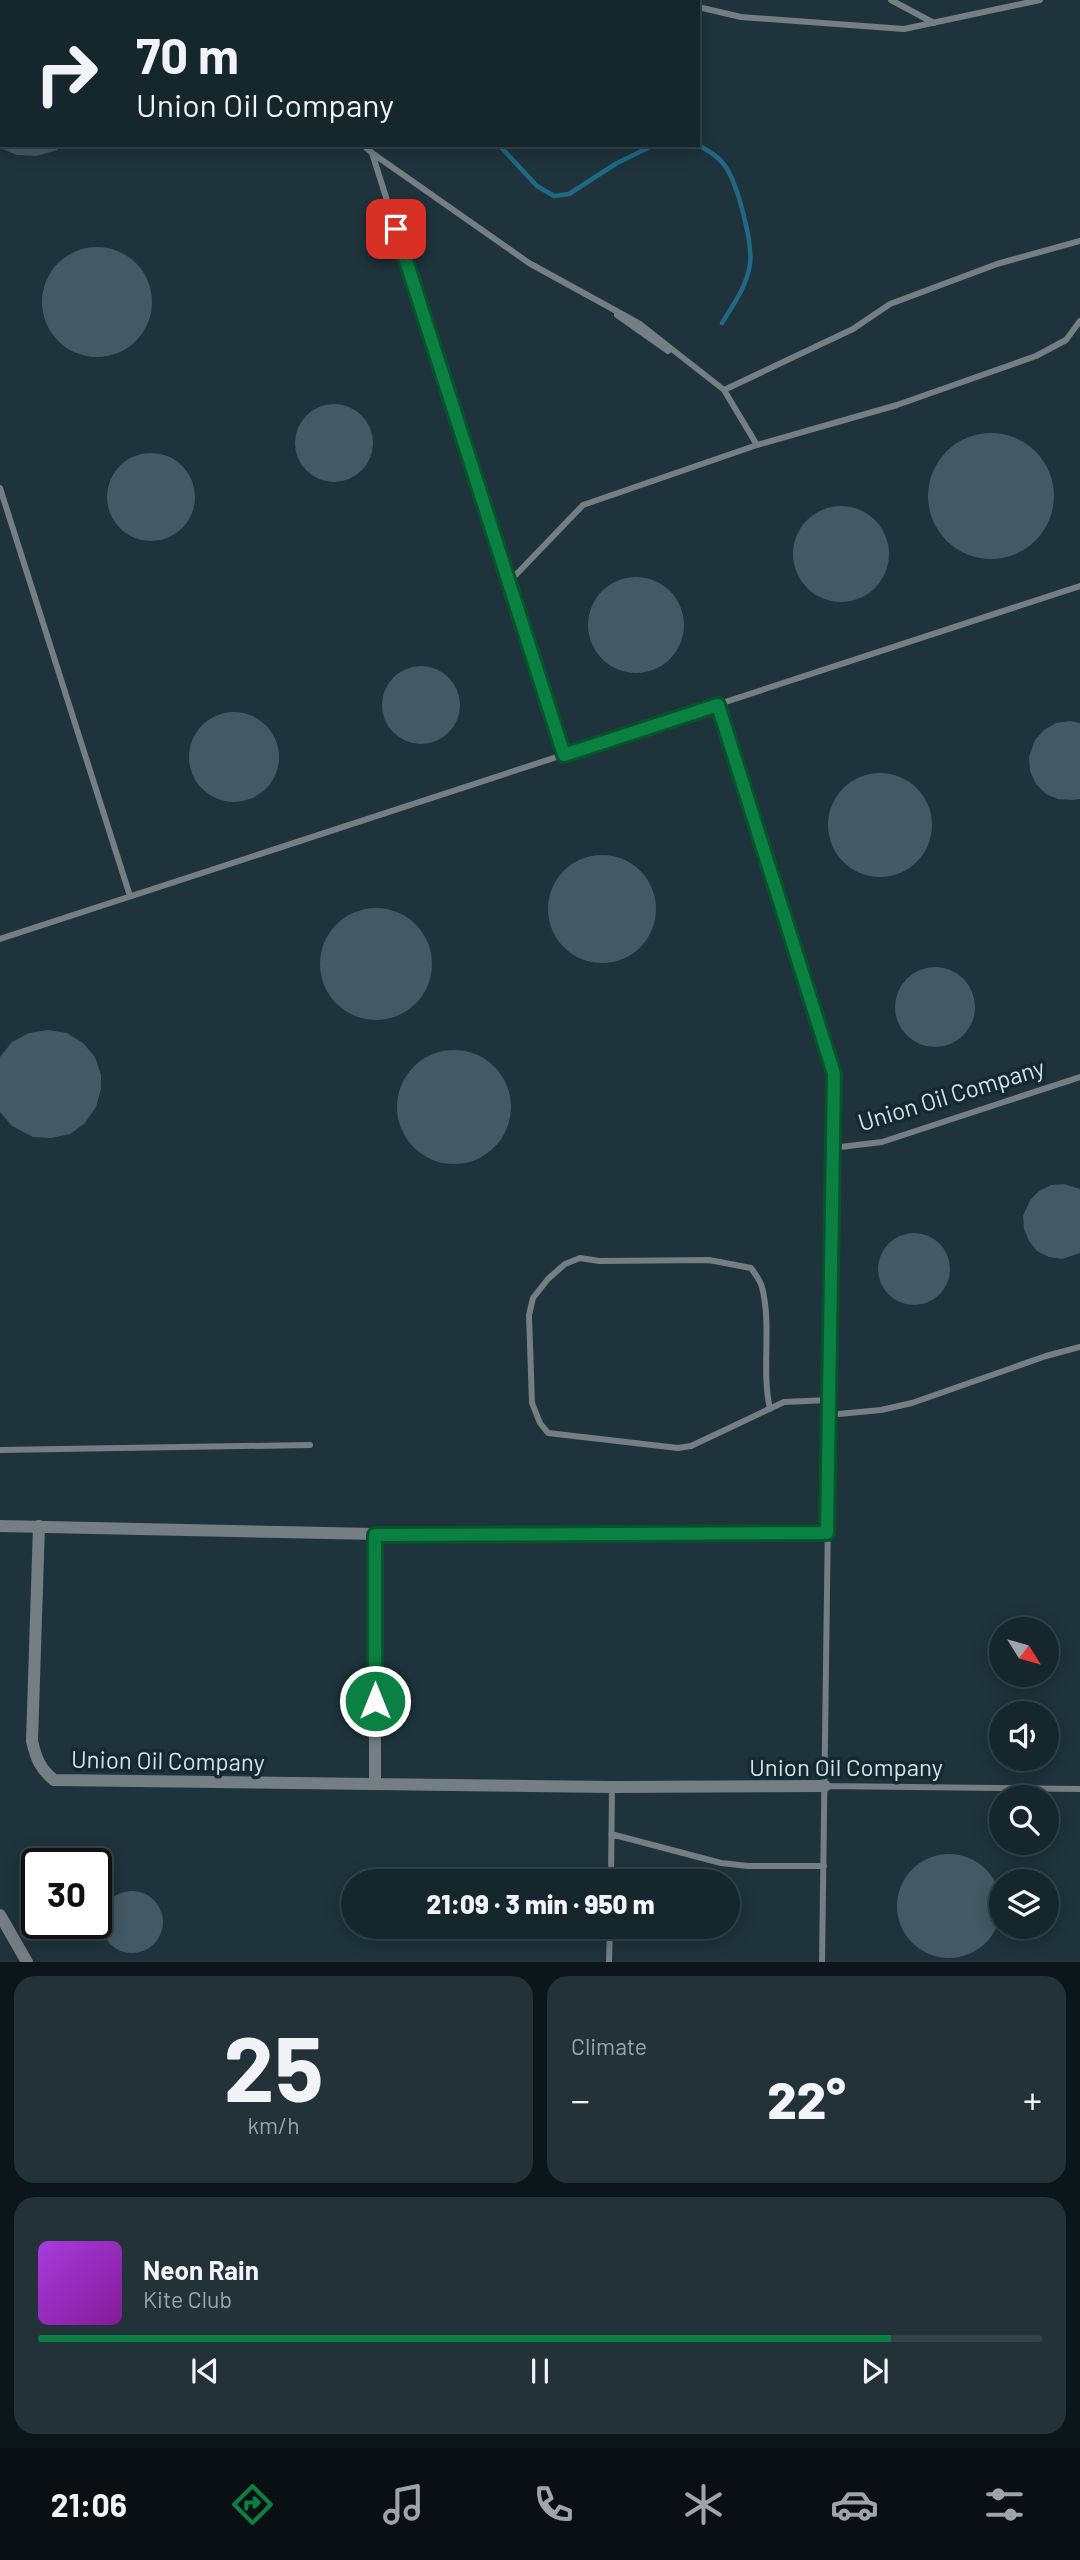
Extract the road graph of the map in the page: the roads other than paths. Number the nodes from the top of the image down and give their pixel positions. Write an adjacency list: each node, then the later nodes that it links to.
1 (891, 0): 4 (lane)
2 (1040, 0): 4 (lane)
3 (700, 8): 4 (lane)
4 (934, 23)
5 (365, 147): 6 (lane)
6 (372, 153): 9 (lane); 12 (lane)
7 (1080, 241): 9 (lane)
8 (1080, 321): 10 (lane)
9 (724, 390): 10 (lane)
10 (757, 445): 12 (lane)
11 (0, 488): 16 (lane)
12 (509, 582): 15 (lane)
13 (1080, 586): 14 (lane)
14 (718, 705): 15 (lane); 19 (lane)
15 (564, 755): 16 (lane)
16 (130, 897): 17 (lane)
17 (0, 939)
18 (1080, 1077): 19 (lane, Union Oil Company)
19 (832, 1147): 21 (lane)
20 (1080, 1347): 23 (lane)
21 (828, 1400): 22 (lane); 23 (lane)
22 (770, 1409): 22 (lane)
23 (828, 1415): 28 (lane)
24 (310, 1445): 25 (lane)
25 (0, 1450)
26 (0, 1525): 27 (street)
27 (39, 1527): 29 (street); 30 (street, Union Oil Company)
28 (827, 1533): 29 (street); 31 (lane)
29 (375, 1535): 30 (street)
30 (375, 1784): 32 (street, Union Oil Company)
31 (825, 1786): 32 (street, Union Oil Company); 33 (lane, Union Oil Company); 35 (lane)
32 (612, 1787): 34 (lane)
33 (1080, 1788)
34 (611, 1834): 35 (lane); 36 (lane)
35 (824, 1866): 41 (lane)
36 (611, 1869)
37 (0, 1915): 39 (street)
38 (610, 1939): 40 (lane)
39 (27, 1962)
40 (609, 1962)
41 (822, 1962)

